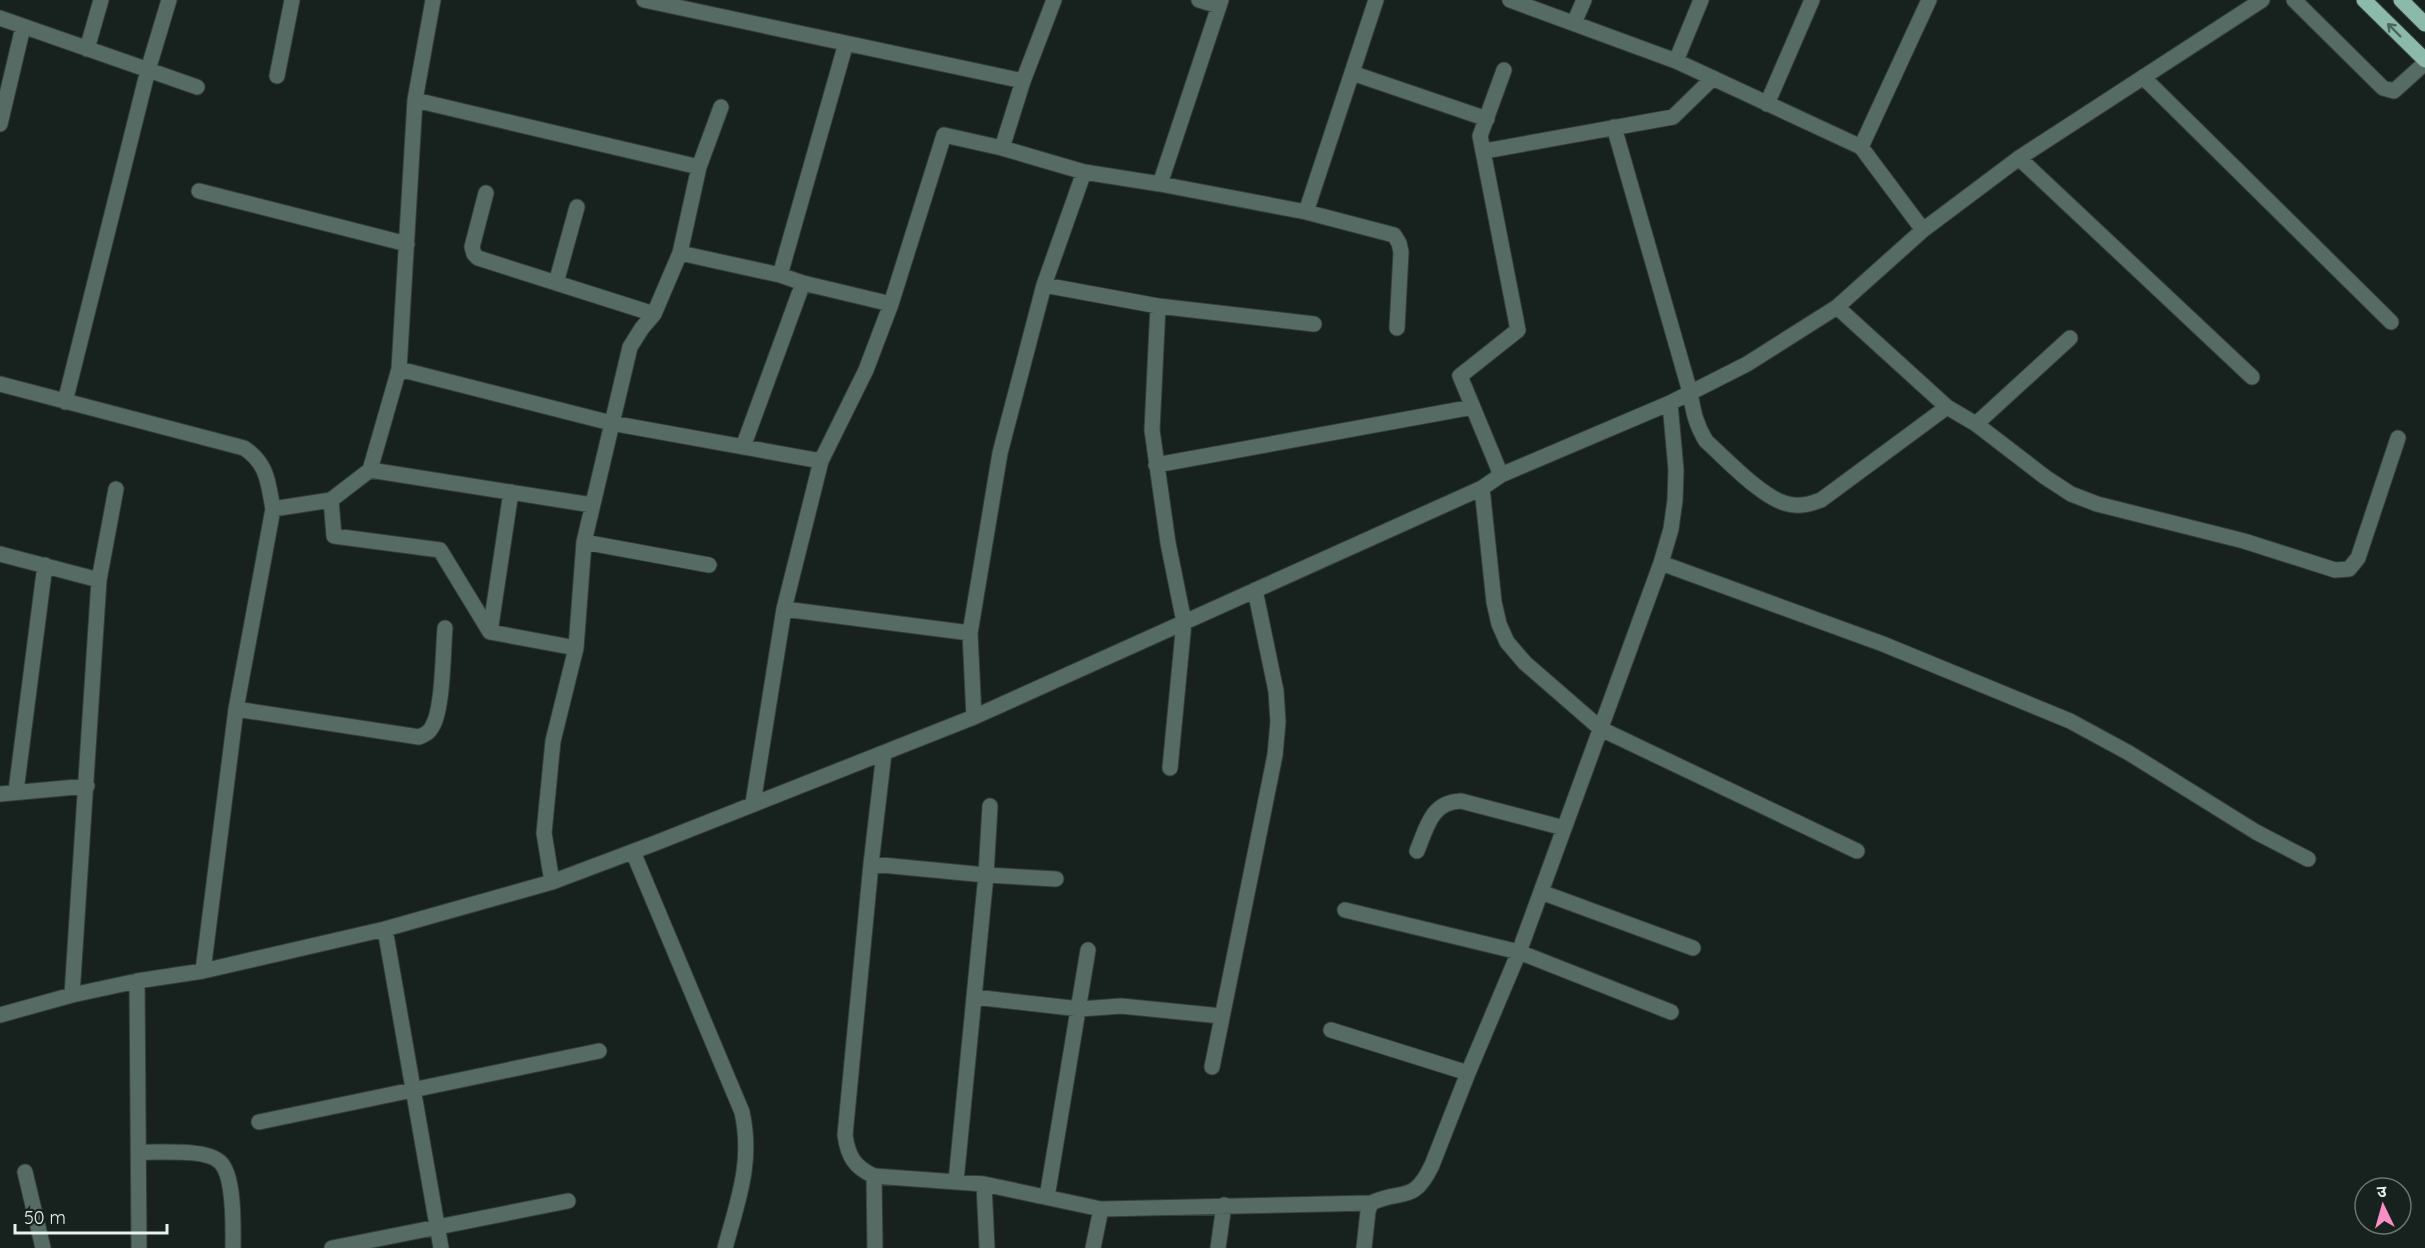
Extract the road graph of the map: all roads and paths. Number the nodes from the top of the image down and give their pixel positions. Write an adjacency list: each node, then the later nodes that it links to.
1 (101, 0): 24 (street)
2 (169, 0): 27 (street)
3 (292, 0): 30 (street)
4 (433, 0): 35 (street)
5 (644, 0): 23 (street)
6 (1054, 0): 33 (street)
7 (1199, 0): 18 (street)
8 (1376, 0): 29 (street)
9 (1510, 0): 20 (street)
10 (1584, 0): 20 (street)
11 (1701, 0): 25 (street)
12 (1812, 0): 36 (street)
13 (1929, 0): 41 (street)
14 (2262, 0): 31 (street)
15 (2294, 0): 26 (street)
16 (2364, 0): 26 (main road, one-way to 16)
17 (2401, 0): 21 (main road)
18 (1220, 3): 47 (street)
19 (0, 18): 22 (street)
20 (1574, 22): 25 (street)
21 (2425, 24)
22 (22, 27): 24 (street); 39 (street)
23 (846, 43): 33 (street); 55 (street)
24 (87, 49): 27 (street)
25 (1676, 61): 32 (street)
26 (2425, 62)
27 (148, 70): 34 (street); 71 (street)
28 (1504, 70): 38 (street)
29 (1352, 73): 38 (street); 51 (street)
30 (277, 76)
31 (2143, 77): 44 (street); 63 (street)
32 (1713, 78): 36 (street); 40 (street)
33 (1023, 81): 42 (street)
34 (197, 87)
35 (415, 100): 45 (street); 53 (street)
36 (1767, 104): 41 (street)
37 (721, 107): 45 (street)
38 (1487, 119): 43 (street)
39 (0, 124)
40 (1614, 127): 43 (street); 70 (street)
41 (1861, 147): 52 (street)
42 (1002, 148): 46 (street); 59 (street)
43 (1485, 152): 74 (street)
44 (2019, 158): 52 (street); 68 (street)
45 (699, 167): 54 (street)
46 (1084, 172): 47 (street); 58 (street)
47 (1160, 184): 51 (street)
48 (199, 191): 53 (street)
49 (486, 193): 56 (street)
50 (578, 207): 56 (street)
51 (1306, 212): 65 (street)
52 (1923, 230): 61 (street)
53 (407, 244): 67 (street)
54 (680, 253): 55 (street); 62 (street)
55 (780, 275): 57 (street)
56 (556, 283): 62 (street)
57 (802, 283): 59 (street); 78 (street)
58 (1044, 285): 60 (street); 100 (street)
59 (891, 304): 79 (street)
60 (1158, 306): 64 (street); 80 (street)
61 (1837, 307): 70 (street); 73 (street)
62 (654, 314): 75 (street)
63 (2391, 322)
64 (1314, 324)
65 (1397, 327)
66 (2070, 338): 76 (street)
67 (399, 369): 75 (street); 81 (street)
68 (2252, 377)
69 (0, 384): 71 (street)
70 (1690, 392): 72 (street); 73 (street)
71 (65, 402): 88 (street)
72 (1670, 403): 82 (street); 91 (street)
73 (1947, 406): 76 (street)
74 (1473, 407): 80 (street); 82 (street)
75 (611, 423): 78 (street); 87 (street)
76 (1976, 424): 77 (street)
77 (2398, 438)
78 (743, 447): 79 (street)
79 (821, 461): 96 (street)
80 (1156, 465): 97 (street)
81 (370, 470): 85 (street); 86 (street)
82 (1501, 475): 83 (street)
83 (1482, 488): 95 (street); 104 (street)
84 (116, 489): 94 (street)
85 (511, 492): 87 (street); 99 (street)
86 (332, 500): 88 (street); 99 (street)
87 (592, 505): 89 (street)
88 (273, 509): 102 (street)
89 (584, 542): 93 (street); 101 (street)
90 (0, 554): 92 (street)
91 (1661, 563): 104 (street); 115 (street)
92 (45, 565): 94 (street); 108 (street)
93 (709, 565)
94 (99, 580): 107 (street)
95 (1255, 590): 97 (street); 133 (street)
96 (784, 609): 100 (street); 109 (street)
97 (1184, 622): 103 (street); 106 (street)
98 (445, 628): 102 (street)
99 (490, 632): 101 (street)
100 (970, 633): 103 (street)
101 (576, 648): 119 (street)
102 (236, 709): 126 (street)
103 (974, 717): 105 (street)
104 (1601, 729): 111 (street); 113 (street)
105 (884, 753): 109 (street); 116 (street)
106 (1170, 768)
107 (87, 786): 108 (street); 128 (street)
108 (8, 793)
109 (753, 803): 114 (street)
110 (990, 806): 117 (street)
111 (1564, 828): 112 (street); 120 (street)
112 (1417, 851)
113 (1857, 851)
114 (633, 852): 119 (street); 156 (street)
115 (2308, 859)
116 (871, 864): 117 (street); 142 (street)
117 (986, 875): 118 (street); 129 (street)
118 (1056, 879)
119 (552, 882): 122 (street)
120 (1540, 892): 123 (street); 125 (street)
121 (1345, 910): 125 (street)
122 (385, 929): 126 (street); 138 (street)
123 (1693, 948)
124 (1088, 950): 130 (street)
125 (1519, 952): 131 (street); 137 (street)
126 (203, 971): 127 (street)
127 (137, 981): 128 (street); 140 (street)
128 (72, 996): 132 (street)
129 (974, 997): 130 (street); 143 (street)
130 (1080, 1009): 133 (street); 145 (street)
131 (1671, 1012)
132 (0, 1015)
133 (1221, 1016): 136 (street)
134 (1331, 1030): 137 (street)
135 (599, 1051): 138 (street)
136 (1212, 1067)
137 (1468, 1073): 147 (street)
138 (412, 1091): 139 (street); 150 (street)
139 (259, 1122)
140 (139, 1152): 152 (street); 153 (street)
141 (25, 1172): 151 (street)
142 (874, 1176): 143 (street); 157 (street)
143 (956, 1182): 144 (street)
144 (984, 1184): 145 (street); 158 (street)
145 (1047, 1197): 149 (street)
146 (568, 1201): 150 (street)
147 (1371, 1203): 148 (street); 161 (street)
148 (1224, 1205): 149 (street); 160 (street)
149 (1101, 1209): 159 (street)
150 (437, 1227): 154 (street); 155 (street)
151 (44, 1248)
152 (140, 1248)
153 (233, 1248)
154 (332, 1248)
155 (441, 1248)
156 (725, 1248)
157 (875, 1248)
158 (987, 1248)
159 (1093, 1248)
160 (1218, 1248)
161 (1364, 1248)

